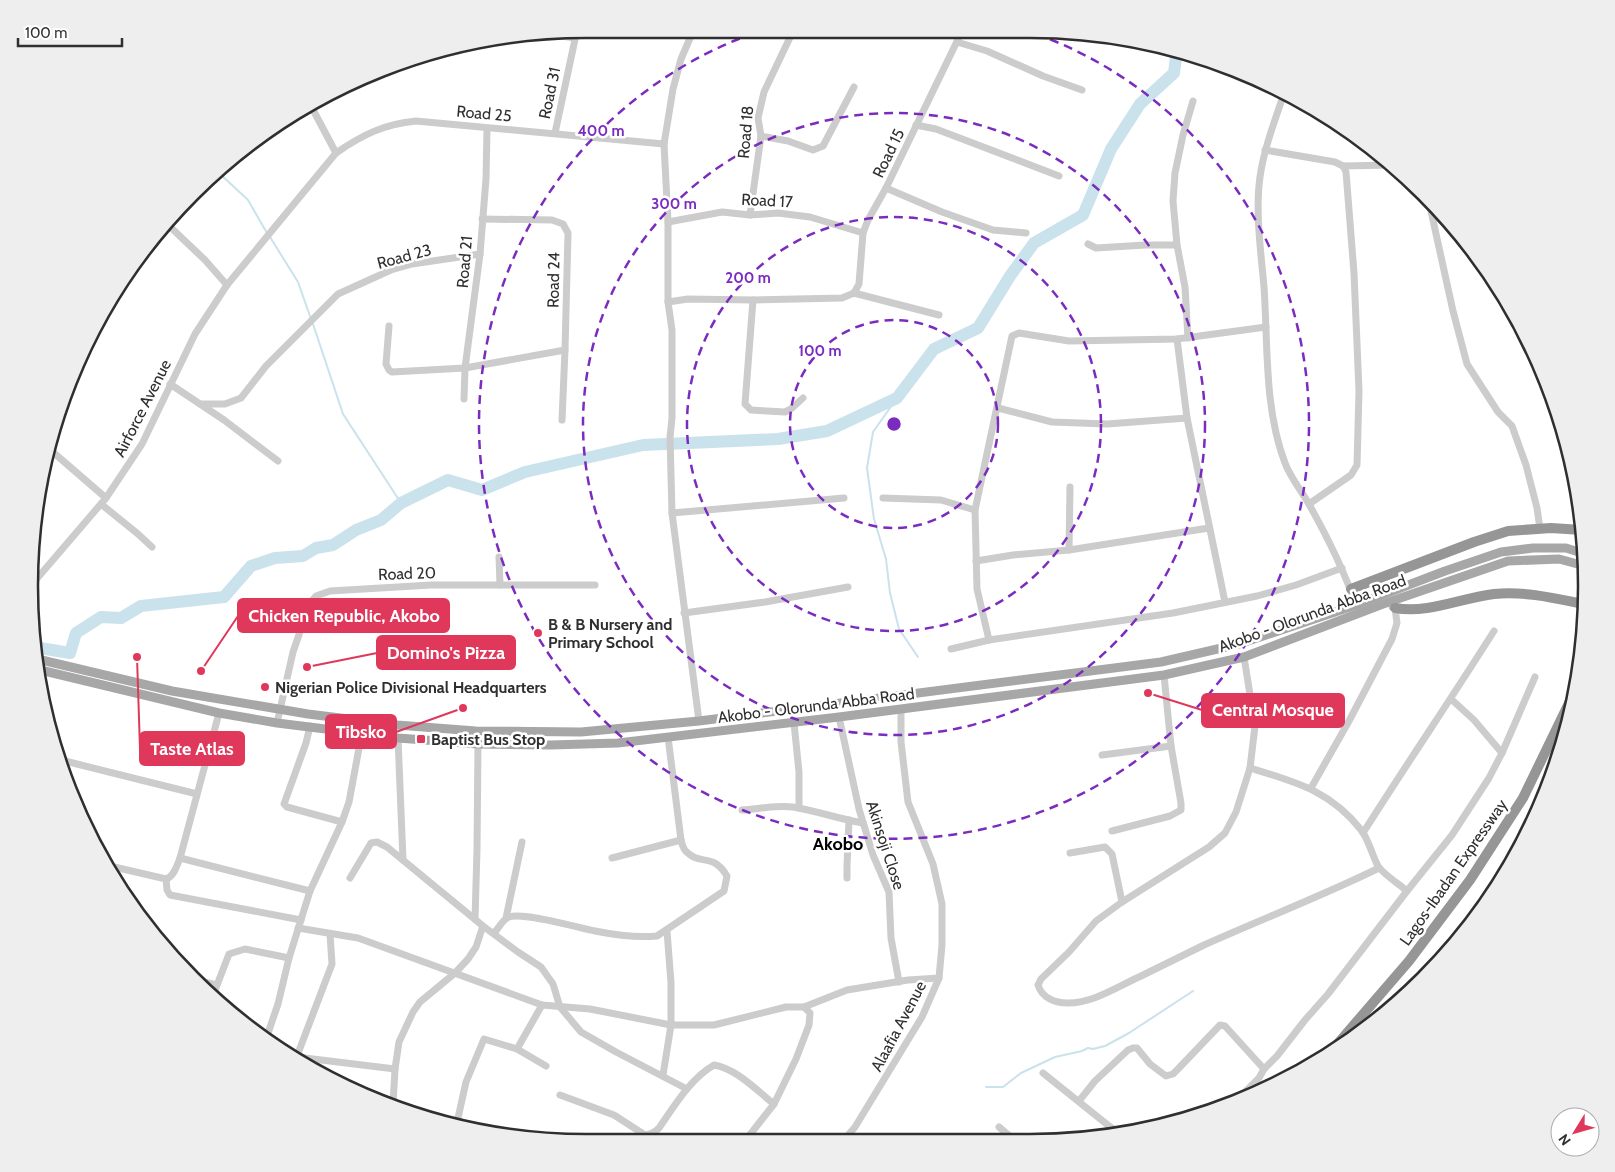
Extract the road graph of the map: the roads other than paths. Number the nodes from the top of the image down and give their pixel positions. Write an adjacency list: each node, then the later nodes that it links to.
1 (691, 37): 15 (street)
2 (790, 37): 14 (street, Road 18)
3 (959, 37): 5 (street, Road 15)
4 (575, 38): 13 (street, Road 31)
5 (957, 42): 7 (street); 11 (street, Road 15)
6 (854, 88): 14 (street)
7 (1082, 90)
8 (1282, 99): 16 (street)
9 (1193, 101): 31 (street)
10 (313, 110): 17 (street)
11 (916, 126): 20 (street); 21 (street, Road 15)
12 (487, 128): 13 (street, Road 25); 17 (street, Road 25); 24 (street, Road 21)
13 (555, 133): 15 (street, Road 25)
14 (761, 136): 23 (street, Road 18)
15 (664, 144): 25 (street)
16 (1265, 150): 19 (street); 39 (street)
17 (336, 153): 29 (street, Road 25)
18 (1380, 165): 19 (street)
19 (1343, 166): 57 (street)
20 (1059, 176)
21 (886, 188): 27 (street, Road 15); 28 (street)
22 (1432, 214): 61 (street)
23 (750, 215): 25 (street, Road 17); 27 (street, Road 17)
24 (482, 220): 32 (street, Road 21); 42 (street, Road 24)
25 (668, 222): 36 (street)
26 (171, 228): 33 (street)
27 (863, 233): 34 (street, Road 15)
28 (1026, 233)
29 (264, 240): 33 (street, Airforce Avenue)
30 (1088, 244): 31 (street)
31 (1177, 245): 40 (street)
32 (480, 254): 43 (street, Road 21); 47 (street, Road 23)
33 (227, 285): 44 (street, Airforce Avenue)
34 (854, 293): 35 (street); 37 (street)
35 (753, 300): 36 (street); 45 (street)
36 (668, 302): 59 (street)
37 (939, 315)
38 (388, 326): 43 (street)
39 (1266, 328): 40 (street); 57 (street)
40 (1188, 338): 41 (street)
41 (1176, 339): 48 (street); 49 (street)
42 (565, 350): 43 (street); 50 (street, Road 24)
43 (464, 368): 46 (street, Road 21)
44 (170, 384): 47 (street); 56 (street, Airforce Avenue)
45 (803, 398)
46 (464, 399)
47 (200, 404): 52 (street)
48 (998, 408): 49 (street); 58 (street)
49 (1187, 418): 60 (street)
50 (562, 420)
51 (54, 453): 56 (street)
52 (278, 461)
53 (1070, 487): 64 (street)
54 (844, 498): 59 (street)
55 (883, 498): 58 (street)
56 (104, 501): 63 (street); 70 (street, Airforce Avenue)
57 (1309, 504): 69 (street)
58 (975, 510): 67 (street)
59 (672, 513): 80 (street)
60 (1209, 528): 64 (street); 75 (street)
61 (1540, 529): 62 (highway); 74 (highway)
62 (1574, 530)
63 (152, 547)
64 (1069, 550): 67 (street)
65 (1576, 551): 78 (main road, Akobo - Olorunda Abba Road)
66 (499, 557): 71 (street)
67 (976, 561): 82 (street)
68 (1577, 564): 77 (main road, Akobo - Olorunda Abba Road)
69 (1342, 568): 74 (street); 75 (street)
70 (38, 577)
71 (500, 585): 72 (street, Road 20); 93 (street, Road 20)
72 (595, 585)
73 (848, 587): 80 (street)
74 (1350, 589): 78 (street)
75 (1225, 602): 82 (street)
76 (1577, 603): 79 (highway)
77 (1383, 604): 79 (street); 84 (main road, Akobo - Olorunda Abba Road)
78 (1356, 605): 85 (main road, Akobo - Olorunda Abba Road)
79 (1395, 608): 114 (street)
80 (684, 613): 99 (street)
81 (1494, 632): 91 (street)
82 (989, 640): 83 (street)
83 (952, 649)
84 (1244, 657): 88 (main road, Akobo - Olorunda Abba Road); 113 (street)
85 (1178, 658): 88 (main road); 92 (main road, Akobo - Olorunda Abba Road)
86 (42, 660): 93 (main road, Akobo - Olorunda Abba Road)
87 (44, 671): 95 (main road, Akobo - Olorunda Abba Road)
88 (1180, 672): 89 (main road, Akobo - Olorunda Abba Road)
89 (1164, 675): 94 (main road, Akobo - Olorunda Abba Road); 109 (street)
90 (1535, 677): 110 (street)
91 (1451, 699): 110 (street); 122 (street)
92 (822, 706): 97 (main road); 99 (main road, Akobo - Olorunda Abba Road)
93 (280, 709): 100 (street); 103 (main road, Akobo - Olorunda Abba Road)
94 (901, 709): 96 (main road, Akobo - Olorunda Abba Road); 147 (street, Alaafia Avenue)
95 (219, 712): 100 (main road, Akobo - Olorunda Abba Road); 115 (street)
96 (839, 717): 97 (main road, Akobo - Olorunda Abba Road); 120 (street, Akinsoji Close)
97 (824, 719): 101 (main road, Akobo - Olorunda Abba Road)
98 (1561, 720): 156 (highway, Lagos-Ibadan Expressway)
99 (699, 721): 103 (main road, Akobo - Olorunda Abba Road)
100 (277, 723): 102 (main road, Akobo - Olorunda Abba Road)
101 (794, 723): 105 (main road, Akobo - Olorunda Abba Road); 116 (street)
102 (310, 726): 104 (main road, Akobo - Olorunda Abba Road); 119 (street)
103 (452, 729): 107 (main road)
104 (362, 732): 106 (main road, Akobo - Olorunda Abba Road); 119 (street)
105 (668, 737): 108 (main road, Akobo - Olorunda Abba Road); 123 (street)
106 (398, 738): 107 (main road, Akobo - Olorunda Abba Road); 128 (street)
107 (451, 742): 108 (main road, Akobo - Olorunda Abba Road)
108 (478, 744): 138 (street)
109 (1171, 746): 111 (street); 121 (street)
110 (1502, 753): 135 (street)
111 (1102, 756)
112 (67, 761): 115 (street)
113 (1250, 768): 114 (street); 136 (street)
114 (1311, 788): 122 (street)
115 (197, 794): 126 (street)
116 (799, 808): 117 (street); 118 (street)
117 (742, 810)
118 (849, 820): 120 (street); 132 (street)
119 (342, 822): 134 (street)
120 (863, 822): 148 (street, Akinsoji Close)
121 (1112, 831)
122 (1363, 832): 130 (street)
123 (681, 840): 127 (street); 142 (street)
124 (522, 842): 137 (street)
125 (1070, 852): 136 (street)
126 (180, 858): 133 (street); 134 (street)
127 (612, 858)
128 (402, 860): 131 (street); 138 (street)
129 (115, 867): 133 (street)
130 (1379, 868): 135 (street); 136 (street)
131 (350, 878)
132 (847, 878)
133 (166, 879): 139 (street)
134 (310, 891): 139 (street)
135 (1407, 891): 163 (street)
136 (1122, 902)
137 (506, 918): 142 (street); 143 (street)
138 (475, 919): 140 (street)
139 (301, 920): 141 (street)
140 (483, 926): 143 (street); 146 (street)
141 (298, 928): 144 (street); 145 (street)
142 (667, 931): 155 (street)
143 (494, 933): 153 (street)
144 (330, 934): 146 (street); 159 (street)
145 (288, 958): 150 (street); 157 (street)
146 (455, 973): 152 (street); 162 (street)
147 (939, 978): 148 (street); 176 (street, Alaafia Avenue)
148 (899, 982): 154 (street)
149 (208, 983): 150 (street)
150 (217, 985): 151 (street)
151 (215, 990)
152 (542, 1006): 153 (street); 158 (street)
153 (560, 1007): 155 (street); 165 (street)
154 (804, 1007): 155 (street); 171 (street)
155 (671, 1025): 165 (street)
156 (1348, 1032)
157 (268, 1033)
158 (517, 1049): 161 (street); 172 (street)
159 (298, 1053)
160 (306, 1057): 162 (street)
161 (546, 1066)
162 (395, 1069): 169 (street)
163 (1264, 1069): 167 (street); 170 (street)
164 (1043, 1073): 170 (street)
165 (663, 1075): 166 (street)
166 (687, 1089): 168 (street); 171 (street)
167 (1248, 1089)
168 (560, 1095)
169 (393, 1099)
170 (1079, 1101): 174 (street)
171 (774, 1104): 175 (street)
172 (458, 1119)
173 (999, 1127): 177 (street)
174 (1112, 1128)
175 (750, 1135)
176 (848, 1135)
177 (1008, 1135)

